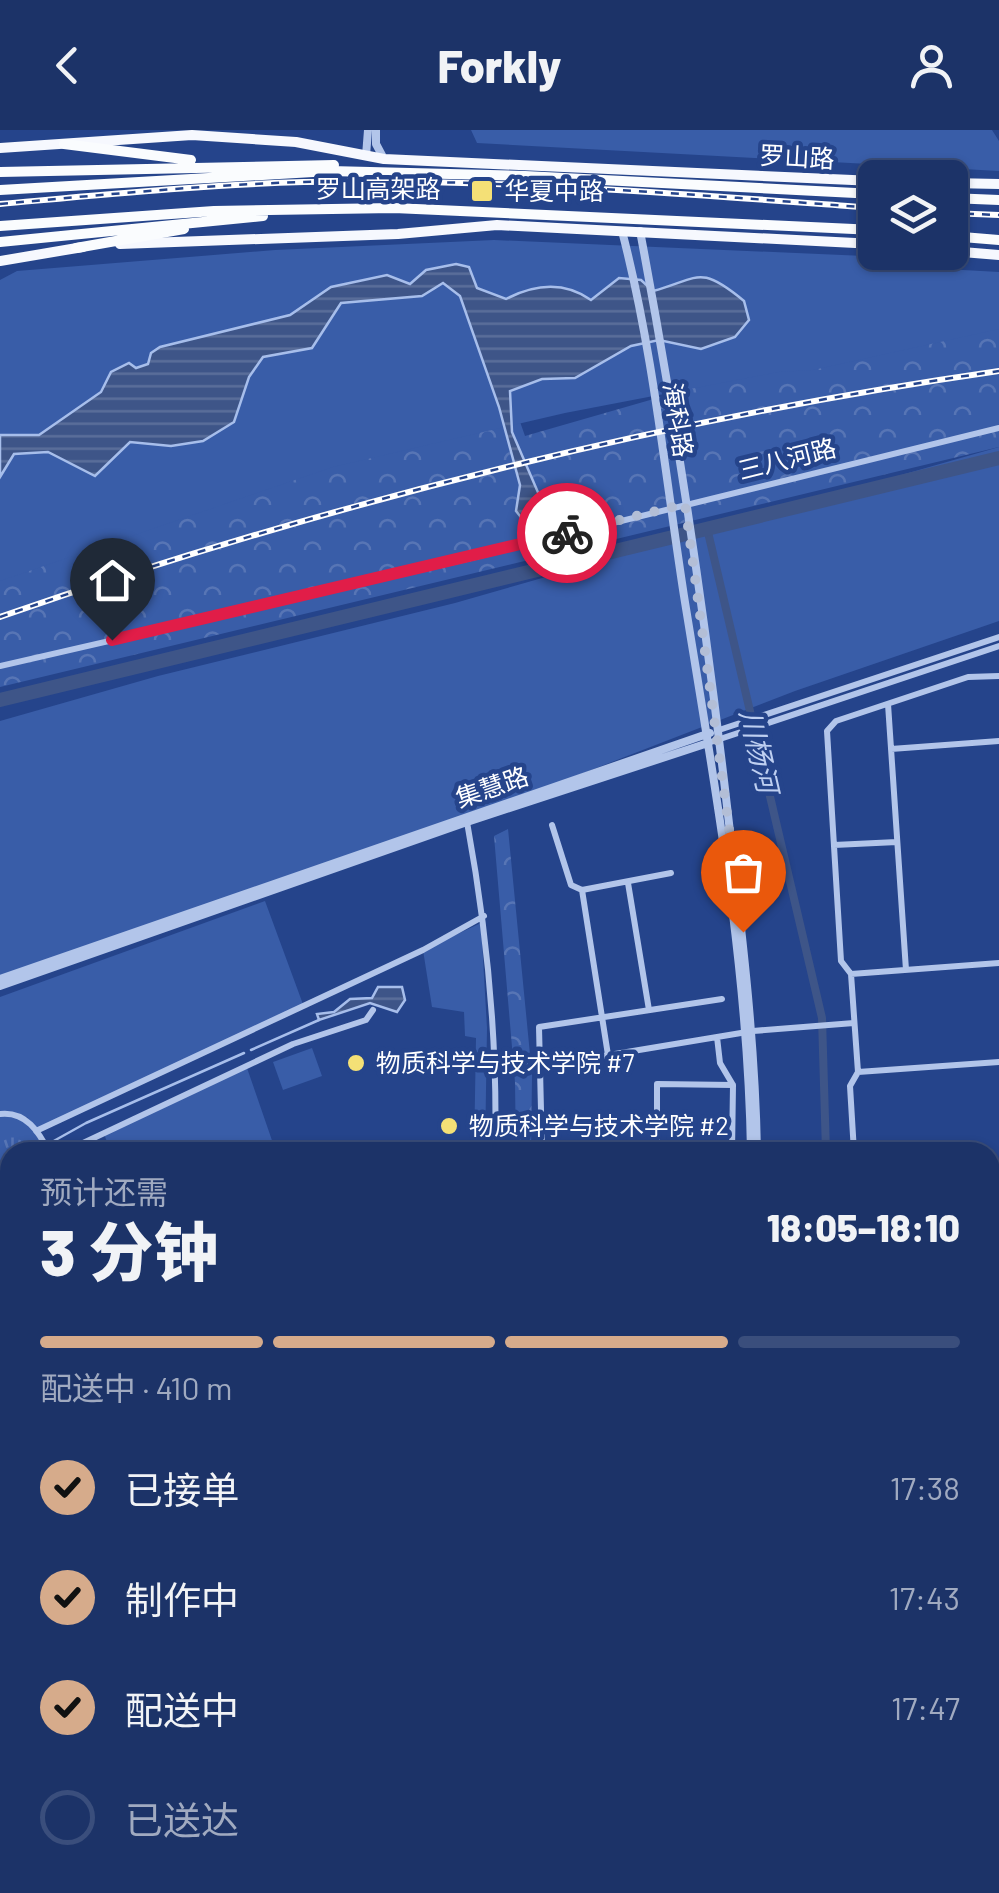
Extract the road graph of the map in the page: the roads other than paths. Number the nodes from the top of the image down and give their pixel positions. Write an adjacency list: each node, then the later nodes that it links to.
1 (368, 130): 5 (street)
2 (376, 130): 6 (street)
3 (64, 144): 4 (main road, 罗山路); 5 (main road, 罗山路); 7 (highway)
4 (0, 148)
5 (366, 156): 6 (main road, 罗山路)
6 (384, 159): 10 (main road, 罗山路)
7 (246, 164): 8 (highway); 9 (highway)
8 (0, 172)
9 (460, 173): 13 (highway, 罗山高架路); 14 (highway, 罗山高架路)
10 (858, 180)
11 (968, 183): 12 (main road)
12 (999, 184)
13 (0, 190)
14 (858, 193)
15 (968, 199): 16 (highway)
16 (999, 200)
17 (458, 209): 18 (highway); 19 (highway, 罗山高架路); 20 (highway, 罗山高架路)
18 (267, 216): 25 (highway); 27 (highway)
19 (0, 226)
20 (858, 229)
21 (622, 230): 22 (main road); 27 (main road); 33 (street, 海科路)
22 (640, 232): 26 (main road); 32 (street, 海科路)
23 (968, 236): 24 (highway)
24 (999, 238)
25 (0, 242)
26 (858, 243)
27 (76, 248): 30 (main road)
28 (968, 252): 29 (main road)
29 (999, 255)
30 (0, 261)
31 (999, 428): 32 (street, 三八河路)
32 (685, 507): 33 (street, 三八河路); 40 (street, 海科路)
33 (671, 510): 36 (street, 三八河路); 41 (street, 海科路)
34 (999, 637): 39 (street, 集慧路)
35 (999, 646): 39 (street, 集慧路)
36 (0, 666)
37 (999, 676): 38 (street)
38 (888, 704): 43 (street); 47 (street)
39 (765, 718): 40 (street, 集慧路)
40 (719, 734): 41 (street, 集慧路); 61 (street, 海科路)
41 (707, 739): 44 (street, 集慧路); 55 (street, 集慧路); 61 (street, 海科路)
42 (999, 741): 43 (street)
43 (891, 748): 46 (street)
44 (467, 822): 51 (street); 55 (street, 集慧路)
45 (552, 825): 50 (street)
46 (897, 842): 47 (street); 53 (street)
47 (834, 844): 54 (street)
48 (672, 873): 49 (street)
49 (628, 883): 50 (street); 58 (street)
50 (582, 890): 59 (street)
51 (484, 916): 66 (street); 70 (street)
52 (999, 963): 53 (street)
53 (906, 970): 54 (street)
54 (851, 974): 60 (street)
55 (0, 982)
56 (722, 999): 58 (street)
57 (373, 1010): 72 (street)
58 (649, 1010): 59 (street)
59 (602, 1018): 63 (street); 65 (street)
60 (854, 1024): 61 (street); 67 (street)
61 (749, 1031): 62 (street); 77 (street, 海科路)
62 (716, 1037): 63 (street); 68 (street)
63 (608, 1055): 65 (street)
64 (999, 1062): 67 (street)
65 (542, 1066): 66 (street); 74 (street)
66 (495, 1067): 73 (street)
67 (858, 1072): 78 (street)
68 (732, 1085): 75 (street); 76 (street)
69 (0, 1114): 70 (street)
70 (36, 1130): 71 (street)
71 (44, 1142)
72 (85, 1142)
73 (495, 1142)
74 (542, 1142)
75 (657, 1142)
76 (732, 1142)
77 (754, 1142)
78 (853, 1142)

